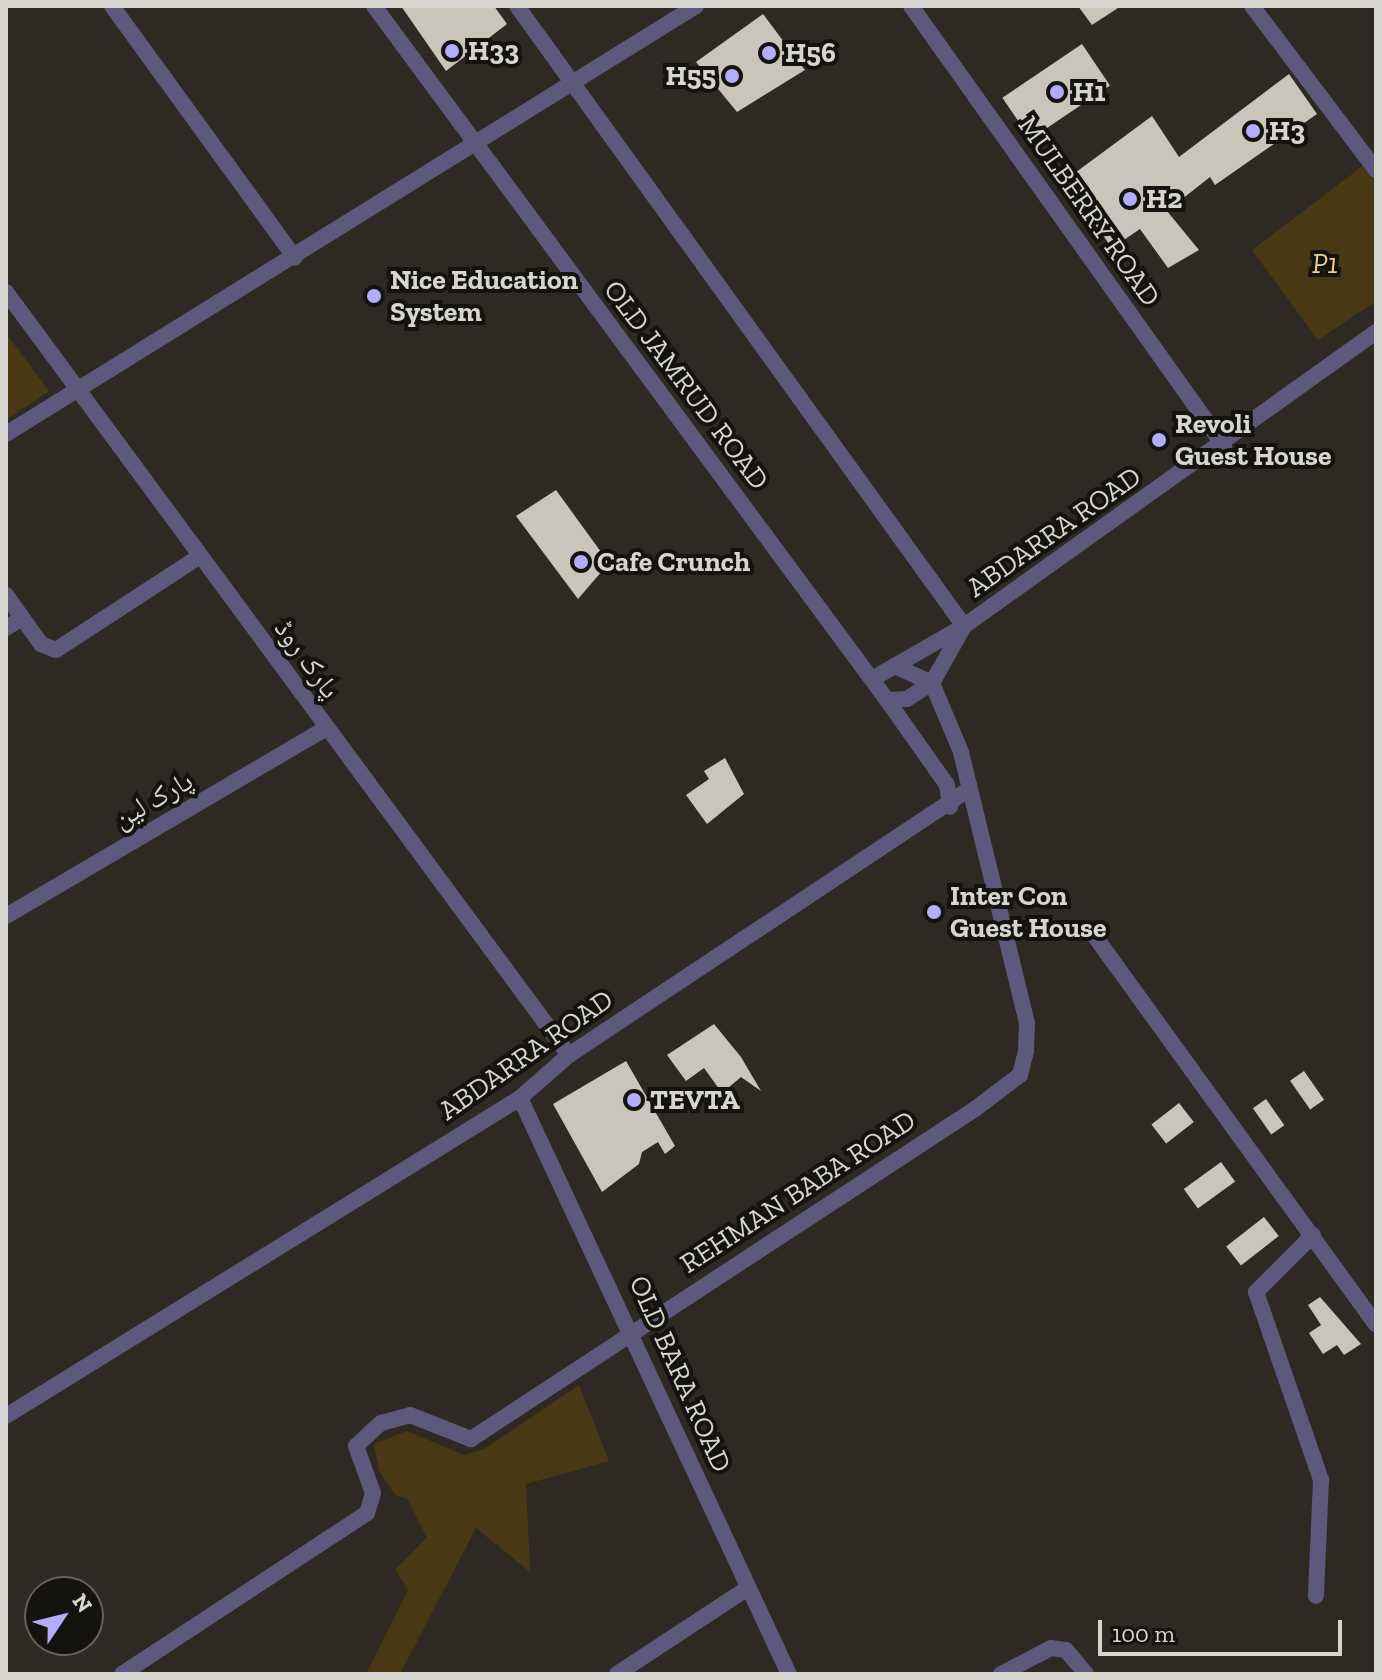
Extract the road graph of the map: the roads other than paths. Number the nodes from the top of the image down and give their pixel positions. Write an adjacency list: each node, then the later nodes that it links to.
1 (112, 6): 10 (street)
2 (374, 6): 8 (street, OLD JAMRUD ROAD)
3 (517, 6): 7 (street)
4 (696, 6): 7 (street)
5 (911, 6): 15 (street, MULBERRY ROAD)
6 (1252, 6): 9 (street)
7 (574, 84): 8 (street); 19 (street)
8 (476, 145): 10 (street); 22 (street, OLD JAMRUD ROAD)
9 (1376, 170)
10 (295, 258): 13 (street)
11 (6, 292): 13 (street, پارک روڈ)
12 (1376, 332): 15 (street, ABDARRA ROAD)
13 (76, 386): 14 (street); 16 (street, پارک روڈ)
14 (6, 434)
15 (1224, 446): 19 (street, ABDARRA ROAD)
16 (200, 556): 18 (street); 25 (street, پارک روڈ)
17 (6, 595): 18 (street)
18 (22, 618): 20 (street)
19 (964, 626): 21 (street, ABDARRA ROAD); 23 (street)
20 (6, 628)
21 (895, 666): 22 (street, ABDARRA ROAD); 23 (street)
22 (872, 679): 24 (street, OLD JAMRUD ROAD)
23 (932, 683): 24 (street); 26 (street, REHMAN BABA ROAD)
24 (887, 700): 27 (street, OLD JAMRUD ROAD)
25 (326, 728): 28 (street, پارک لین); 30 (street, پارک روڈ)
26 (969, 789): 27 (street); 34 (street, REHMAN BABA ROAD)
27 (950, 807): 30 (street, ABDARRA ROAD)
28 (6, 916)
29 (1091, 931): 32 (street)
30 (569, 1055): 31 (street, ABDARRA ROAD)
31 (520, 1098): 34 (street, OLD BARA ROAD); 35 (street, ABDARRA ROAD)
32 (1313, 1235): 33 (street); 37 (street)
33 (1376, 1324)
34 (633, 1329): 36 (street, OLD BARA ROAD); 38 (street, REHMAN BABA ROAD)
35 (6, 1416)
36 (748, 1588): 39 (street); 40 (street, OLD BARA ROAD)
37 (1316, 1596)
38 (122, 1674)
39 (617, 1674)
40 (789, 1674)
41 (1001, 1674): 42 (street)
42 (1086, 1674)

